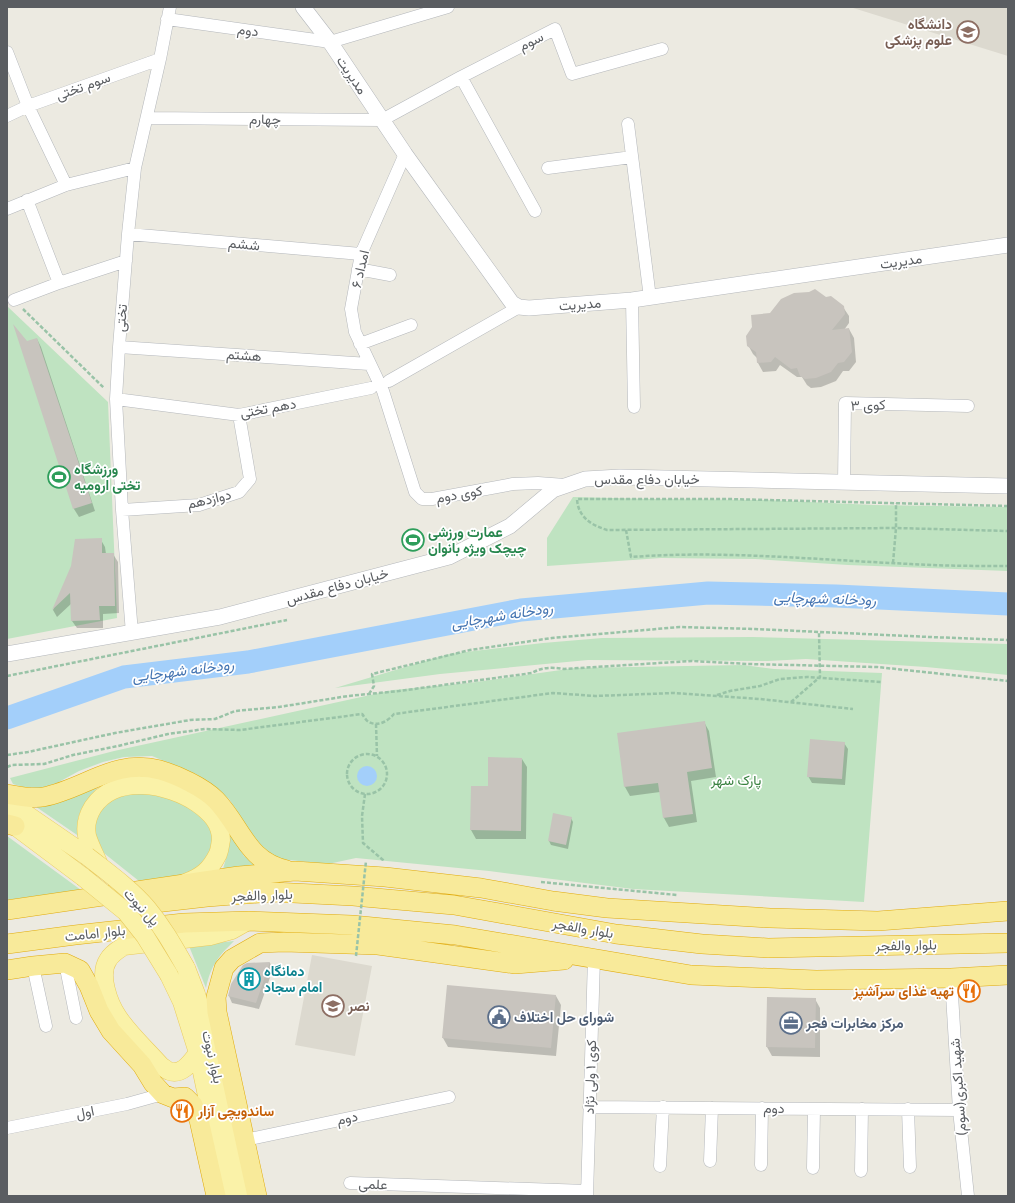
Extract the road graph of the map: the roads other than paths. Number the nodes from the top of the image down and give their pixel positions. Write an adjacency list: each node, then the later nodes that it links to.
1 (303, 7): 4 (street, مدیریت)
2 (448, 7): 4 (street)
3 (169, 13): 4 (street, دوم); 7 (street, تختی)
4 (330, 42): 12 (street, مدیریت)
5 (662, 49): 8 (street, سوم)
6 (7, 52): 9 (street)
7 (160, 59): 9 (street, سوم تختی); 11 (street, تختی)
8 (461, 77): 12 (street, سوم); 21 (street)
9 (28, 106): 10 (street, سوم تختی); 18 (street)
10 (7, 116)
11 (148, 118): 12 (street, چهارم); 16 (street, تختی)
12 (382, 120): 14 (street, مدیریت)
13 (628, 124): 15 (street)
14 (405, 154): 24 (street, امداد ۶); 32 (street, مدیریت)
15 (632, 158): 17 (street); 29 (street)
16 (135, 168): 18 (street); 22 (street, تختی)
17 (548, 168)
18 (66, 185): 19 (street)
19 (27, 200): 20 (street); 28 (street)
20 (7, 209)
21 (535, 211)
22 (128, 234): 24 (street, ششم); 25 (street, تختی)
23 (1008, 245): 29 (street, مدیریت)
24 (361, 254): 26 (street, امداد ۶)
25 (126, 261): 28 (street); 35 (street, تختی)
26 (358, 269): 27 (street); 34 (street, امداد ۶)
27 (390, 275)
28 (59, 282): 30 (street)
29 (650, 298): 31 (street, مدیریت)
30 (14, 300)
31 (632, 300): 32 (street, مدیریت); 40 (street)
32 (519, 307): 37 (street, دهم تختی)
33 (411, 325): 34 (street)
34 (360, 344): 36 (street, امداد ۶)
35 (119, 347): 36 (street, هشتم); 38 (street, تختی)
36 (369, 364): 37 (street, امداد ۶)
37 (380, 385): 41 (street, دهم تختی); 43 (street, کوی دوم)
38 (116, 399): 41 (street, دهم تختی); 45 (street, تختی)
39 (968, 406): 42 (street, کوی ۳)
40 (634, 407)
41 (239, 415): 45 (street, دوازدهم)
42 (844, 483): 43 (street, خیابان دفاع مقدس); 44 (street, خیابان دفاع مقدس)
43 (568, 485): 46 (street, خیابان دفاع مقدس)
44 (1008, 486)
45 (122, 510): 46 (street, تختی)
46 (132, 633): 47 (street, خیابان دفاع مقدس)
47 (7, 654)
48 (7, 794): 52 (highway)
49 (7, 801): 51 (main road, پل نبوت)
50 (10, 824): 67 (main road, پل نبوت, bridge)
51 (93, 861): 53 (main road); 65 (main road, پل نبوت, bridge)
52 (295, 871): 53 (highway); 56 (highway)
53 (180, 885): 55 (highway)
54 (160, 902): 57 (highway, بلوار امامت); 60 (highway, بلوار والفجر)
55 (7, 910)
56 (1008, 911)
57 (7, 921)
58 (249, 921): 59 (highway, بلوار والفجر); 62 (highway, بلوار والفجر); 72 (main road)
59 (184, 924): 61 (highway, بلوار امامت)
60 (1008, 943)
61 (7, 944)
62 (594, 958): 69 (highway, بلوار والفجر); 75 (street, کوی ۱ ولی نژاد); 84 (highway)
63 (65, 963): 64 (highway); 70 (street); 73 (highway)
64 (33, 966): 66 (highway); 71 (street)
65 (186, 968): 95 (main road, بلوار نبوت)
66 (7, 970)
67 (169, 975): 72 (main road, بلوار نبوت)
68 (1008, 975): 69 (highway, بلوار والفجر)
69 (951, 978): 82 (street, شهید اکبری(سوم))
70 (76, 1018)
71 (46, 1026)
72 (198, 1054): 94 (main road, بلوار نبوت)
73 (163, 1094): 83 (street, اول); 93 (highway)
74 (449, 1097): 84 (street, دوم)
75 (589, 1107): 76 (street, دوم); 92 (street, کوی ۱ ولی نژاد)
76 (663, 1107): 77 (street, دوم); 87 (street)
77 (712, 1108): 78 (street, دوم); 85 (street)
78 (762, 1108): 79 (street, دوم); 86 (street)
79 (814, 1109): 80 (street, دوم); 89 (street)
80 (862, 1109): 81 (street, دوم); 90 (street)
81 (908, 1110): 82 (street, دوم); 88 (street)
82 (959, 1110): 97 (street, شهید اکبری(سوم))
83 (7, 1128)
84 (245, 1140): 96 (highway)
85 (710, 1161)
86 (761, 1165)
87 (660, 1166)
88 (910, 1167)
89 (813, 1168)
90 (860, 1171)
91 (350, 1183): 92 (street, علمی)
92 (587, 1194)
93 (216, 1196)
94 (228, 1196)
95 (244, 1196)
96 (257, 1196)
97 (968, 1196)

